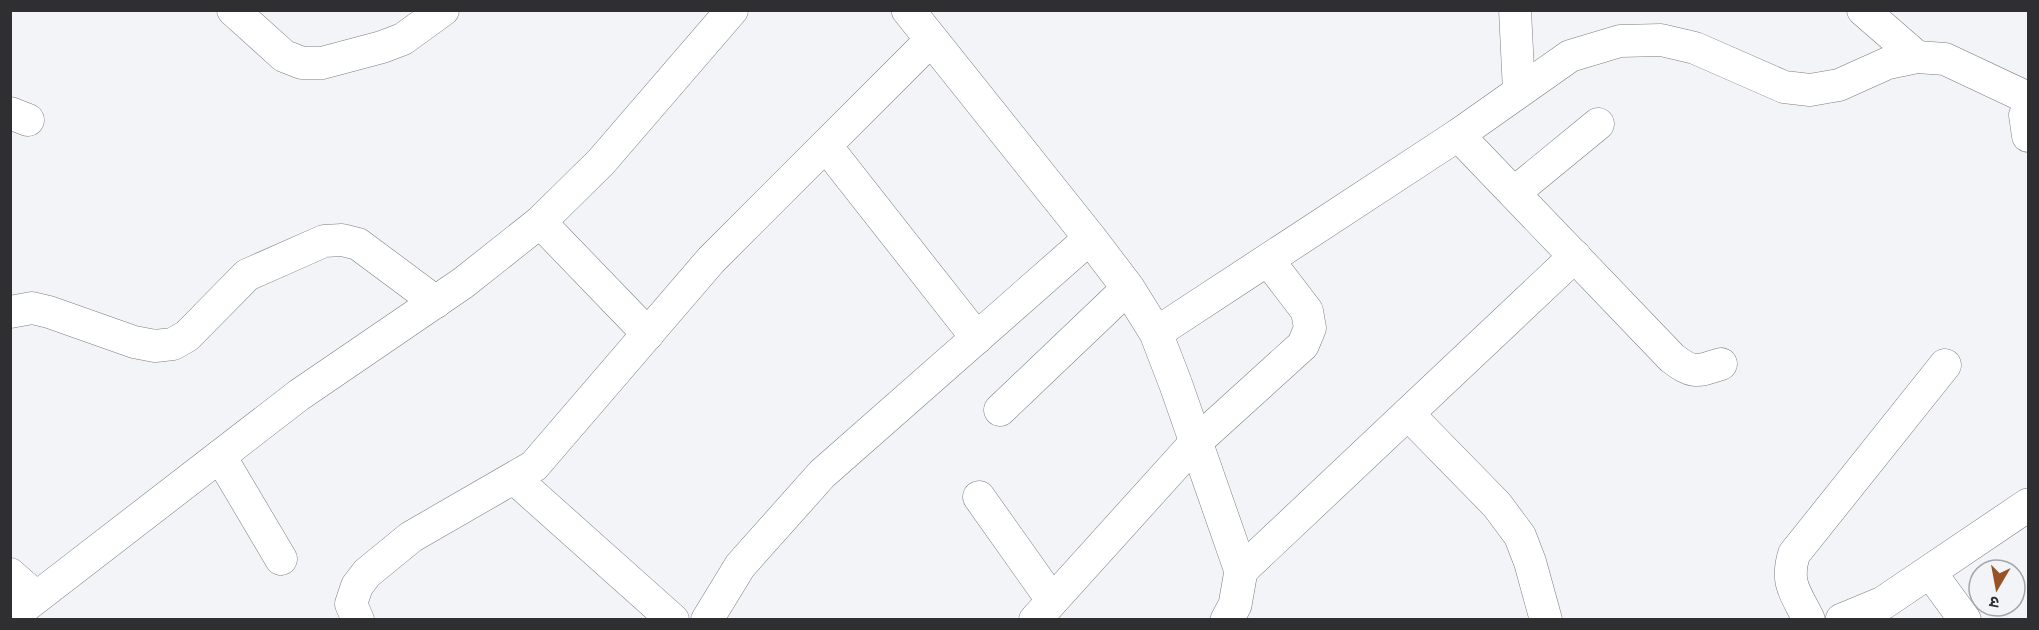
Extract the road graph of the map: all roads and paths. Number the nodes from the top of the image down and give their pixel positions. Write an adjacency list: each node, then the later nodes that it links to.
1 (233, 10): 2 (street)
2 (443, 10)
3 (732, 10): 17 (street)
4 (908, 10): 7 (street)
5 (1515, 10): 9 (street)
6 (1863, 10): 8 (street)
7 (931, 40): 15 (street); 18 (street)
8 (1917, 57): 9 (street); 10 (street)
9 (1519, 91): 13 (street)
10 (2028, 98)
11 (2028, 108): 14 (street)
12 (1598, 124): 16 (street)
13 (1458, 135): 16 (street); 20 (street)
14 (2028, 136)
15 (825, 146): 25 (street); 26 (street)
16 (1514, 193): 19 (street)
17 (540, 222): 22 (street); 25 (street)
18 (1090, 238): 21 (street); 26 (street)
19 (1575, 256): 27 (street); 30 (street)
20 (1268, 260): 24 (street); 31 (street)
21 (1128, 288): 24 (street); 29 (street)
22 (436, 302): 23 (street); 32 (street)
23 (10, 312)
24 (1156, 333): 31 (street)
25 (648, 334): 33 (street)
26 (977, 338): 45 (street)
27 (1721, 364)
28 (1945, 365): 48 (street)
29 (1000, 410)
30 (1408, 414): 37 (street); 47 (street)
31 (1195, 443): 37 (street); 41 (street)
32 (220, 456): 36 (street); 40 (street)
33 (514, 478): 43 (street); 44 (street)
34 (979, 497): 41 (street)
35 (2028, 505): 38 (street)
36 (281, 559)
37 (1241, 571): 46 (street)
38 (1930, 572): 49 (street); 50 (street)
39 (10, 574): 40 (street)
40 (36, 597): 42 (street)
41 (1043, 610)
42 (10, 618)
43 (358, 620)
44 (673, 620)
45 (707, 620)
46 (1227, 620)
47 (1546, 620)
48 (1809, 620)
49 (1842, 620)
50 (1965, 620)

